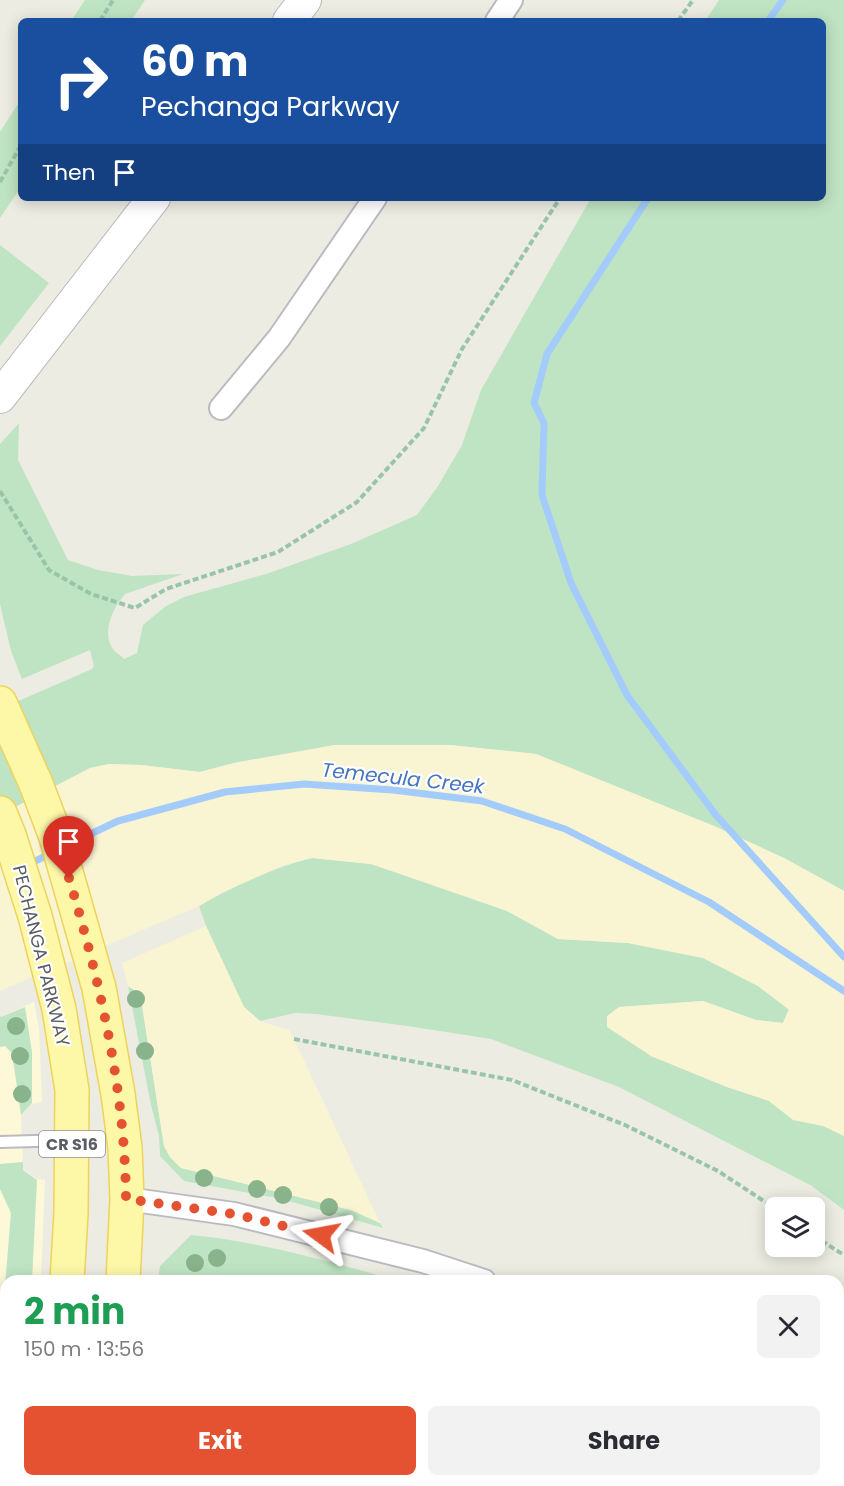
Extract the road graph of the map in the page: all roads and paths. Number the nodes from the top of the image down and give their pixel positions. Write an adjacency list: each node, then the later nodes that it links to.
1 (113, 0): 5 (path)
2 (305, 0): 6 (main road)
3 (511, 0): 7 (street)
4 (693, 0): 8 (path)
5 (102, 18)
6 (291, 18)
7 (498, 18)
8 (680, 18)
9 (18, 150): 10 (path)
10 (0, 182)
11 (152, 201): 14 (main road)
12 (373, 201): 15 (street)
13 (558, 201): 16 (path)
14 (0, 398)
15 (221, 408)
16 (0, 491)
17 (0, 703): 22 (main road, CR S16)
18 (0, 813): 20 (main road, PECHANGA PARKWAY / CR S16)
19 (294, 1039): 23 (path)
20 (72, 1140): 21 (lane); 26 (main road, PECHANGA PARKWAY / CR S16)
21 (0, 1142)
22 (126, 1199): 27 (main road, CR S16); 28 (street)
23 (765, 1202)
24 (825, 1243): 25 (path)
25 (844, 1255)
26 (67, 1275)
27 (123, 1275)
28 (466, 1275)

